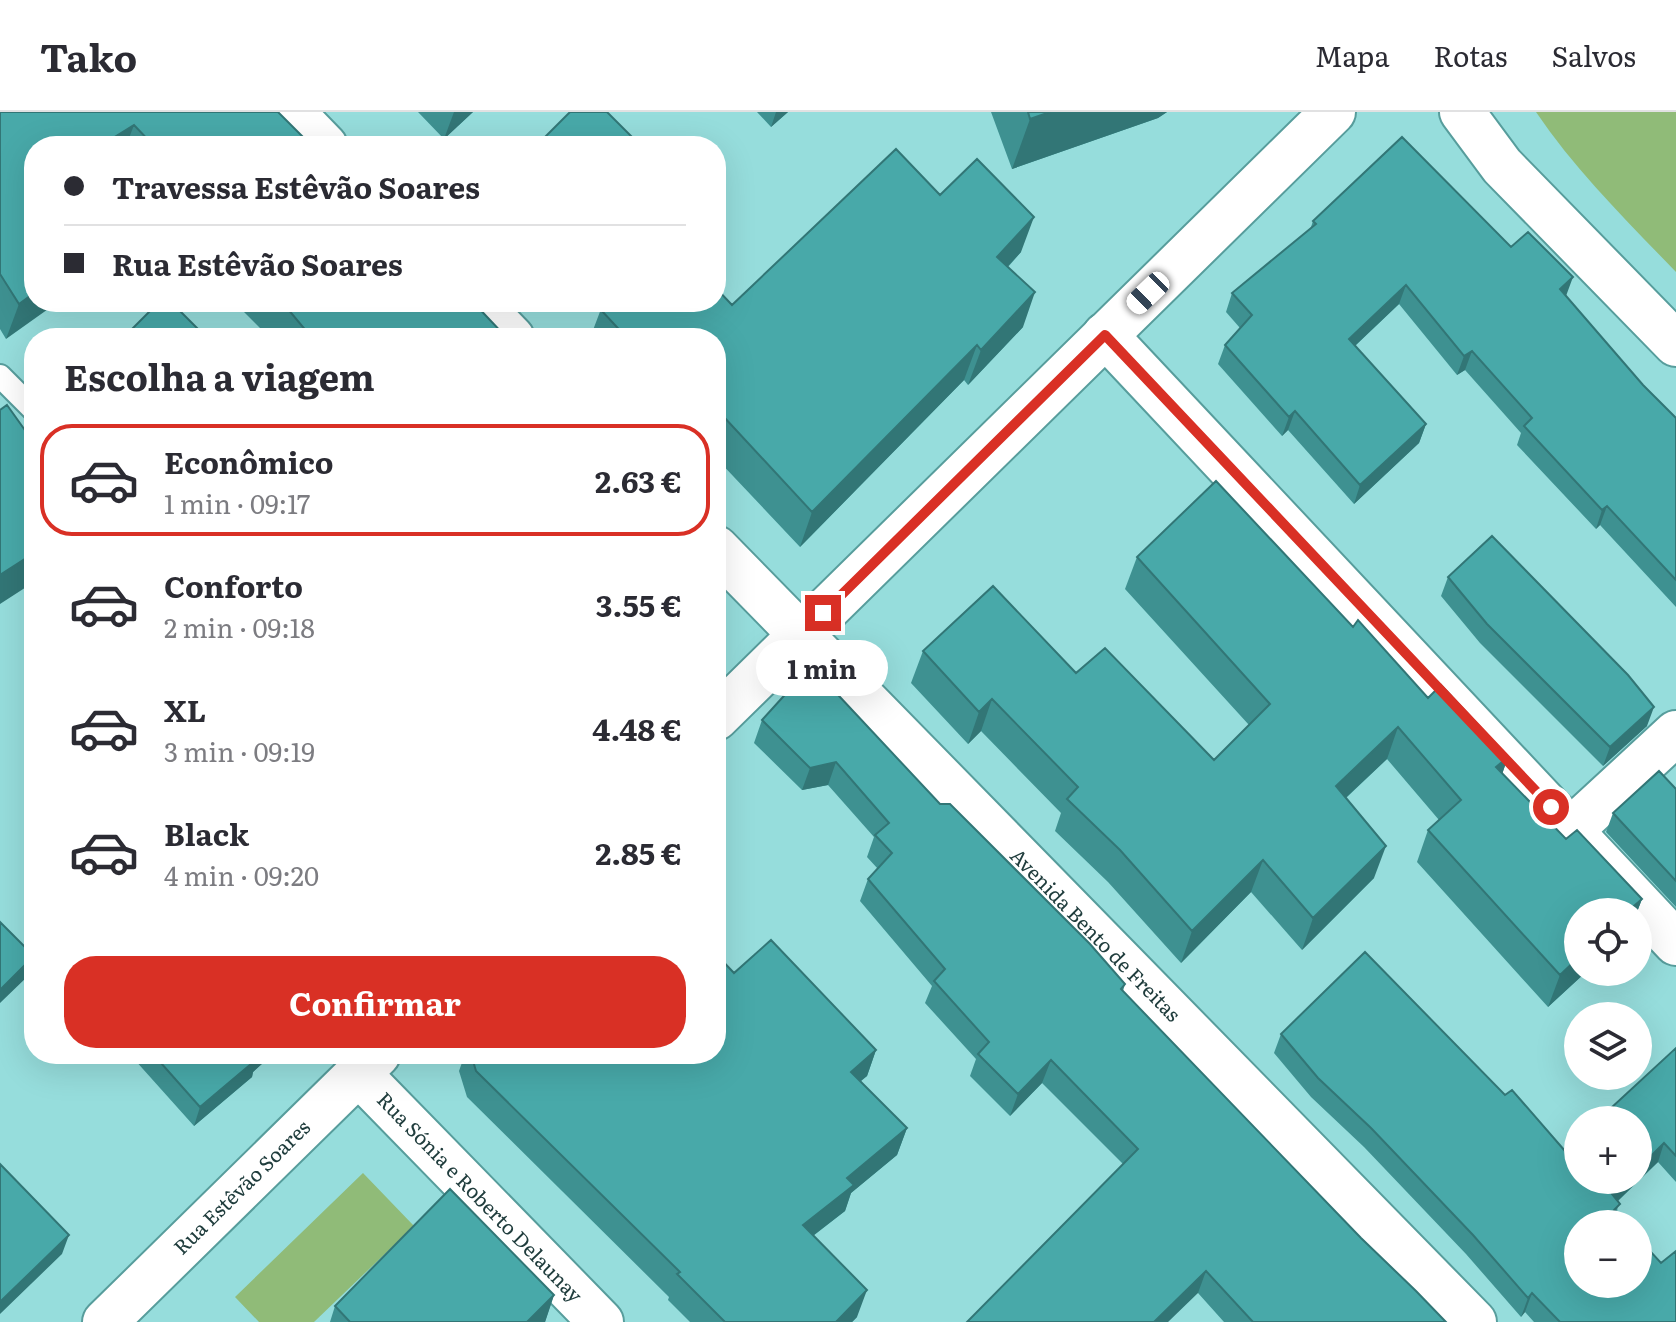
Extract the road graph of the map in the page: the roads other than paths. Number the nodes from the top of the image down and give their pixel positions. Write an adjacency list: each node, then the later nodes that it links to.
1 (292, 112): 4 (street)
2 (1333, 112): 7 (street)
3 (1462, 112): 8 (street)
4 (315, 136)
5 (487, 312): 6 (street)
6 (502, 328)
7 (1105, 335): 12 (street); 15 (street)
8 (1676, 344)
9 (0, 376): 10 (lane)
10 (24, 400)
11 (726, 558): 12 (street, Avenida Bento de Freitas)
12 (800, 635): 13 (street); 20 (street, Avenida Bento de Freitas)
13 (726, 708)
14 (1676, 733): 15 (street)
15 (1572, 829): 16 (street)
16 (1676, 943)
17 (368, 1064): 18 (street, Rua Estêvão Soares); 19 (street, Rua Sónia e Roberto Delaunay)
18 (105, 1322)
19 (601, 1322)
20 (1474, 1322)

